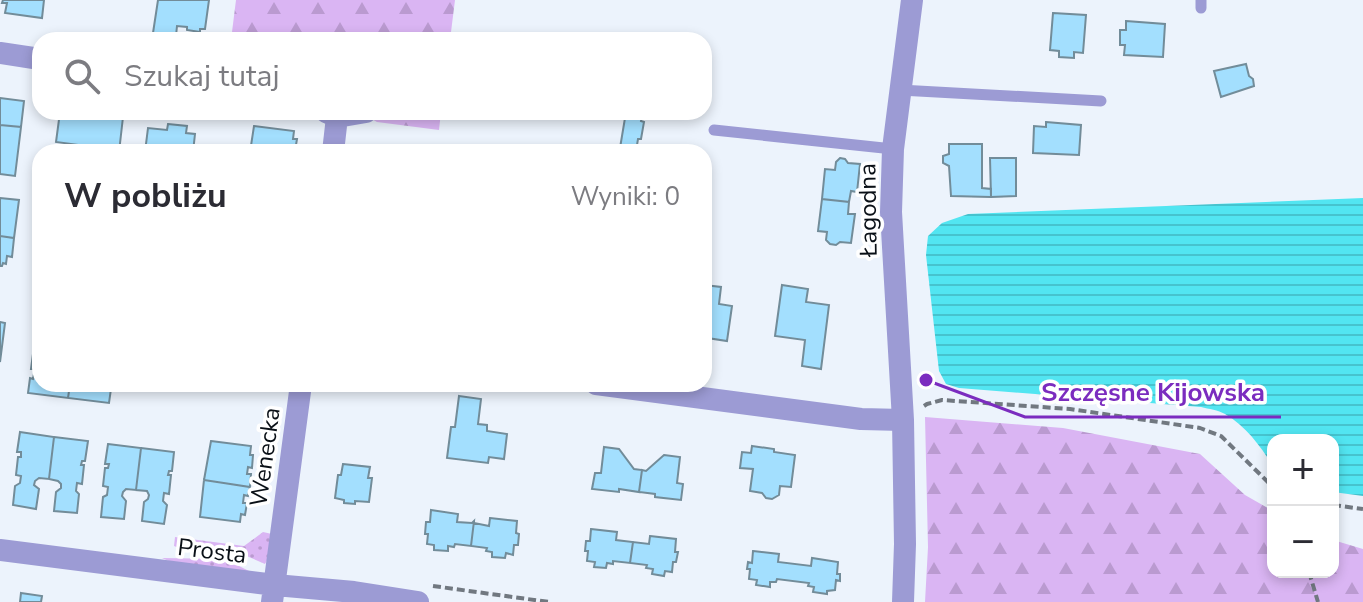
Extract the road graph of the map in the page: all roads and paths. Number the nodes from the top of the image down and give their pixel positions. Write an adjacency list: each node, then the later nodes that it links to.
1 (912, 0): 4 (street, Łagodna)
2 (0, 53): 3 (street)
3 (32, 58)
4 (899, 90): 5 (lane); 9 (street, Łagodna)
5 (1101, 101)
6 (332, 120): 8 (street)
7 (714, 130): 9 (lane)
8 (333, 144)
9 (893, 149): 12 (street, Łagodna)
10 (300, 392): 18 (street, Wenecka)
11 (657, 392): 12 (street)
12 (909, 416): 13 (path); 21 (street, Łagodna)
13 (1267, 481)
14 (1339, 506): 15 (path)
15 (1363, 509)
16 (0, 550): 18 (street, Prosta)
17 (1311, 578): 22 (path)
18 (274, 594): 19 (street, Prosta)
19 (424, 594): 20 (path)
20 (549, 602)
21 (903, 602)
22 (1318, 602)

